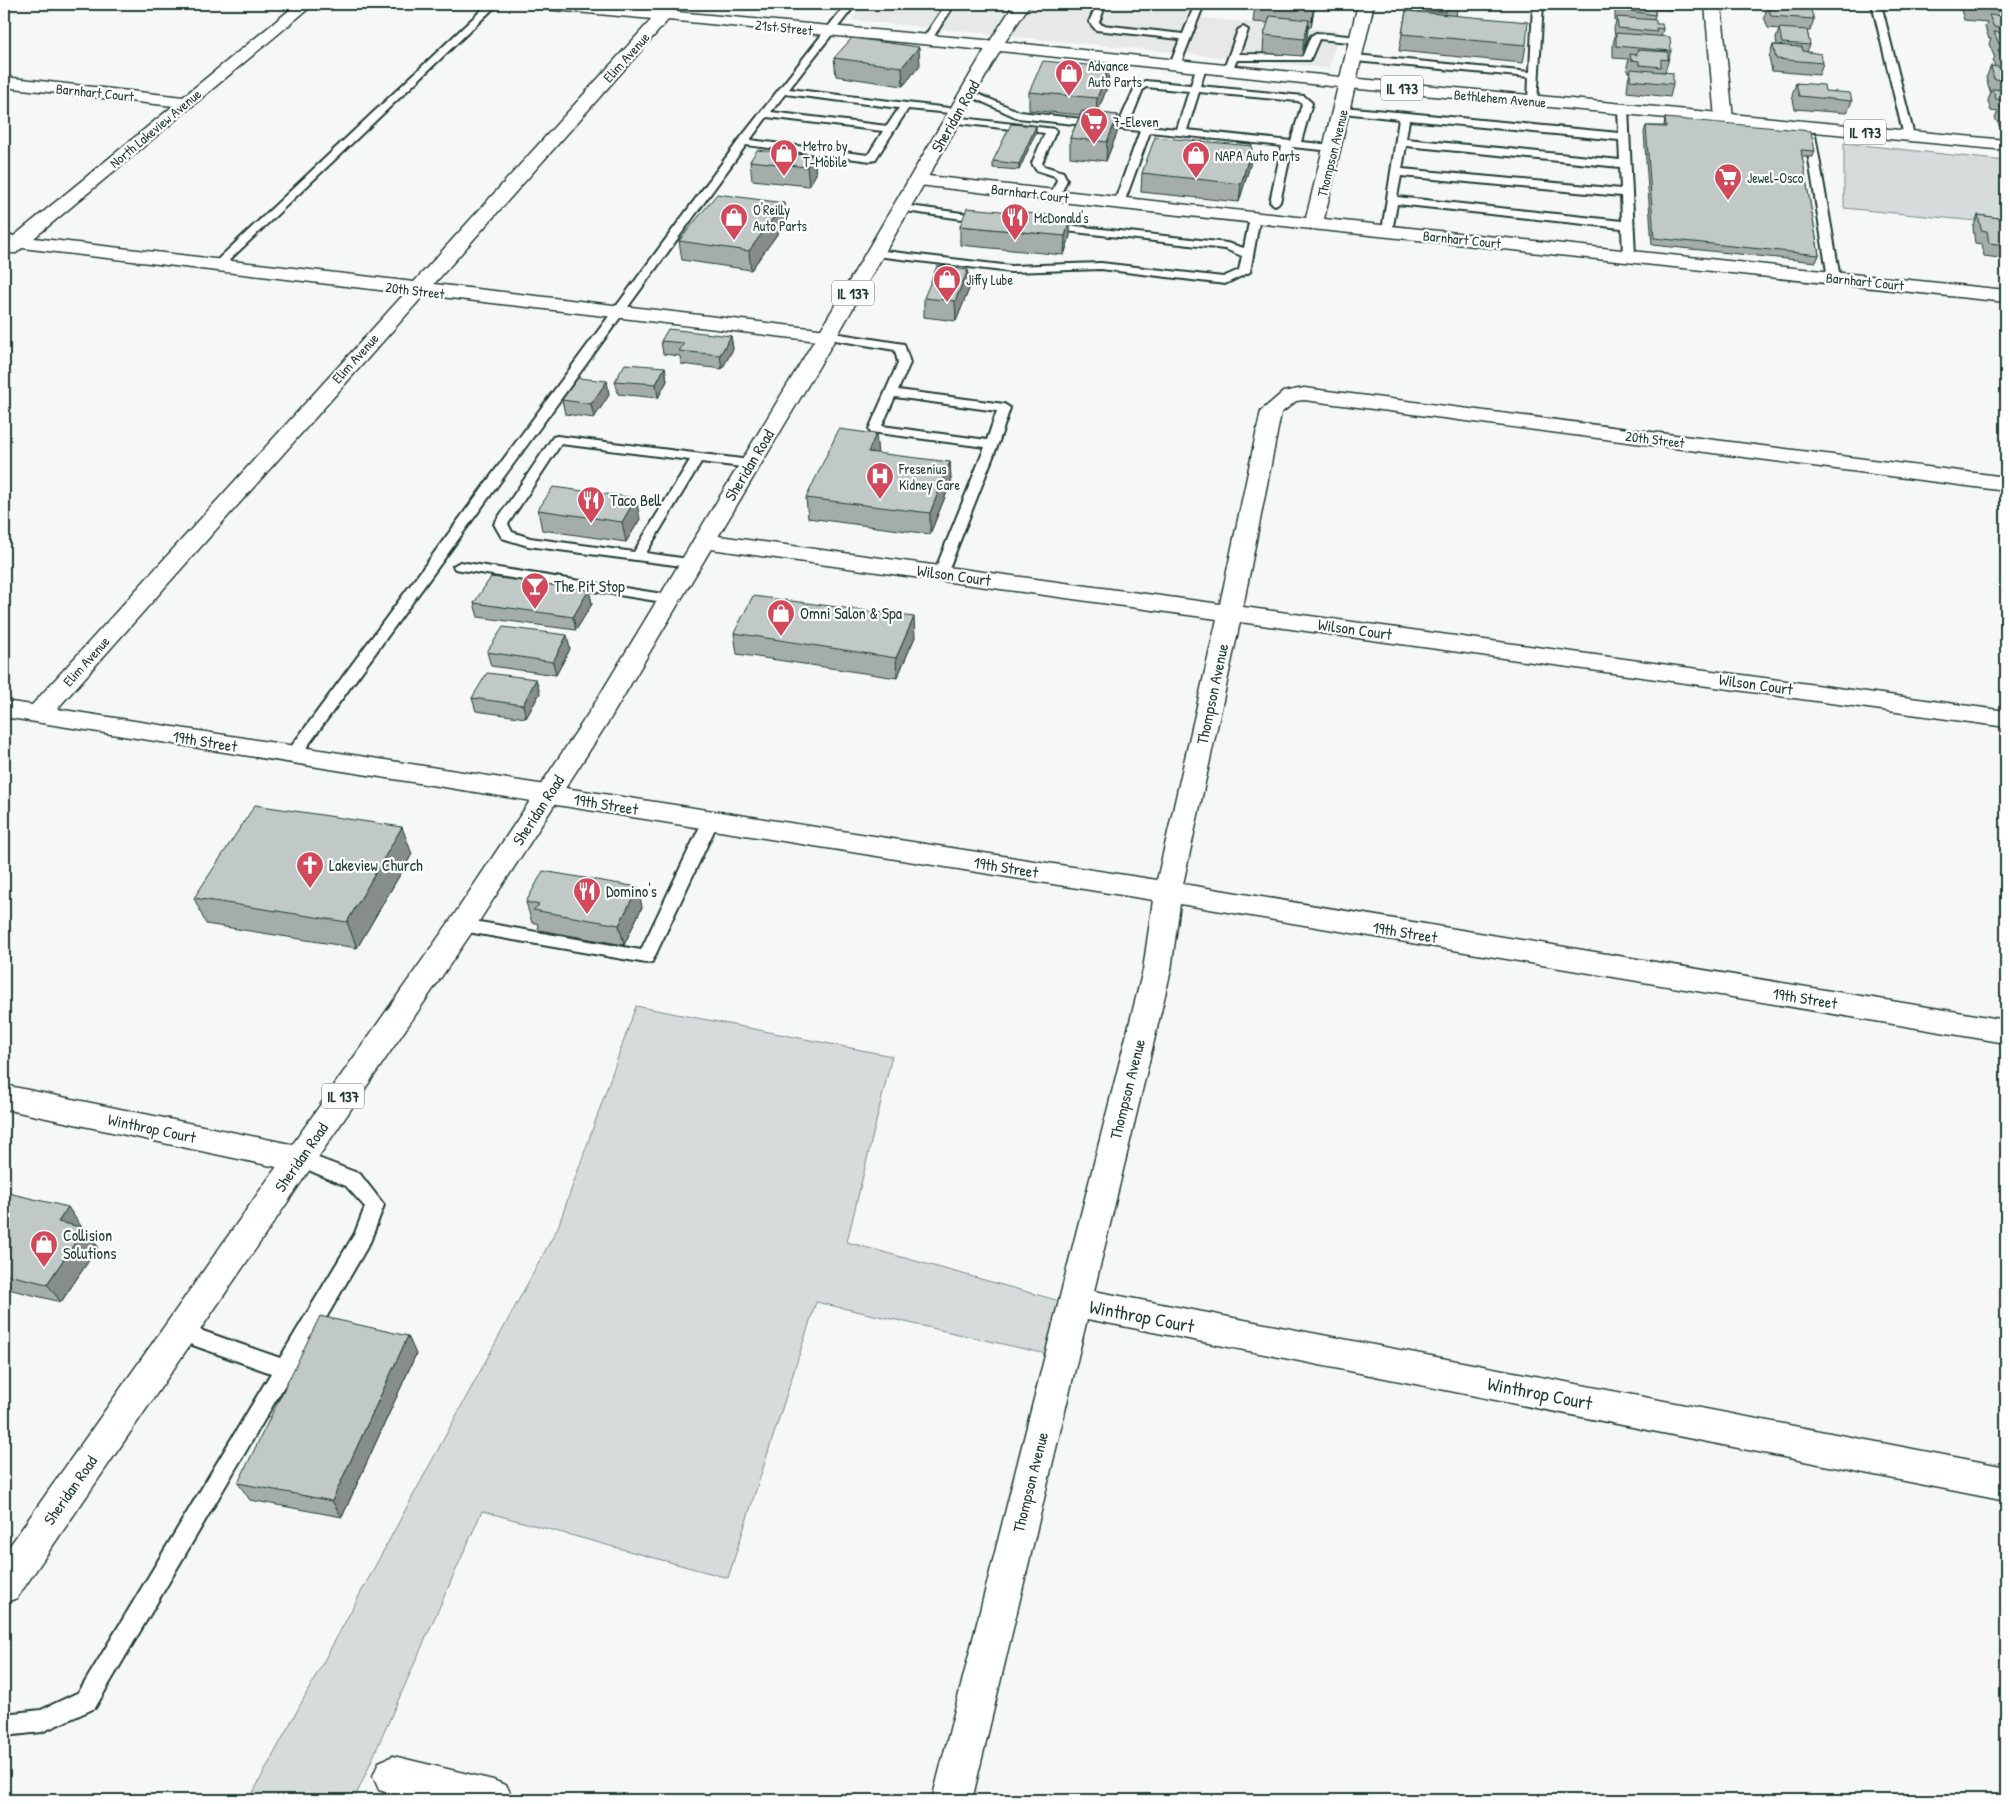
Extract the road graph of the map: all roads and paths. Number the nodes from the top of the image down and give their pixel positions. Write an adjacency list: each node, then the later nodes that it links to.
1 (306, 4): 31 (street, North Lakeview Avenue)
2 (493, 4): 70 (lane)
3 (543, 4): 13 (street, 21st Street)
4 (852, 4): 15 (lane)
5 (950, 4): 17 (lane)
6 (1022, 4): 19 (street, Sheridan Road / IL 137)
7 (1102, 4): 16 (lane)
8 (1200, 4): 16 (lane)
9 (1366, 4): 18 (street, Thompson Avenue)
10 (1538, 4): 24 (lane)
11 (1713, 4): 38 (street)
12 (1876, 4): 44 (lane)
13 (669, 9): 15 (street, 21st Street); 72 (street, Elim Avenue)
14 (1243, 30): 21 (lane)
15 (830, 31): 17 (street, 21st Street); 28 (lane)
16 (1187, 37): 22 (lane)
17 (927, 40): 19 (street, 21st Street)
18 (1358, 40): 20 (street, Thompson Avenue); 21 (lane)
19 (995, 46): 22 (street, Bethlehem Avenue / IL 173); 29 (street, Sheridan Road / IL 137)
20 (1355, 58): 24 (lane); 26 (street, Thompson Avenue)
21 (1231, 64): 23 (street, Bethlehem Avenue / IL 173); 26 (street, Bethlehem Avenue / IL 173)
22 (1176, 65): 23 (street, Bethlehem Avenue / IL 173)
23 (1201, 68): 27 (lane)
24 (1534, 75): 30 (lane)
25 (4, 82): 31 (street, Barnhart Court)
26 (1349, 83): 30 (street, Bethlehem Avenue / IL 173); 34 (street, Thompson Avenue)
27 (1194, 88): 39 (lane); 43 (lane); 48 (lane)
28 (784, 91): 32 (lane); 35 (lane)
29 (968, 93): 36 (street, Sheridan Road / IL 137); 39 (lane)
30 (1532, 101): 33 (street, Bethlehem Avenue / IL 173)
31 (186, 102): 66 (street, North Lakeview Avenue)
32 (905, 106): 36 (lane); 42 (lane)
33 (1623, 109): 38 (street, Bethlehem Avenue / IL 173); 45 (lane)
34 (1343, 110): 37 (lane); 50 (street, Thompson Avenue)
35 (764, 114): 42 (lane); 46 (lane)
36 (955, 116): 53 (street, Sheridan Road / IL 137); 55 (lane)
37 (1404, 117): 45 (lane); 47 (lane)
38 (1724, 119): 40 (street, Bethlehem Avenue / IL 173)
39 (1123, 126): 41 (lane)
40 (1808, 127): 44 (street, Bethlehem Avenue / IL 173); 71 (lane)
41 (1146, 128): 43 (lane); 58 (lane)
42 (890, 129): 46 (lane)
43 (1181, 132): 48 (lane)
44 (1909, 136): 49 (street, Bethlehem Avenue / IL 173)
45 (1624, 137): 51 (lane)
46 (743, 142): 74 (lane)
47 (1401, 142): 51 (lane); 52 (lane)
48 (1292, 144): 50 (lane); 57 (lane)
49 (2006, 145)
50 (1333, 148): 62 (street, Thompson Avenue)
51 (1625, 164): 54 (lane)
52 (1396, 172): 54 (lane); 56 (lane)
53 (919, 180): 55 (street, Barnhart Court); 59 (street, Sheridan Road / IL 137)
54 (1627, 193): 64 (lane)
55 (1055, 196): 58 (street, Barnhart Court)
56 (1393, 200): 64 (lane); 65 (lane)
57 (1275, 202)
58 (1119, 203): 60 (street, Barnhart Court)
59 (902, 208): 61 (lane); 67 (street, Sheridan Road / IL 137)
60 (1255, 217): 62 (street, Barnhart Court); 68 (lane)
61 (994, 220)
62 (1314, 223): 65 (street, Barnhart Court)
63 (1033, 224): 68 (lane)
64 (1628, 226): 69 (lane)
65 (1387, 231): 69 (street, Barnhart Court)
66 (8, 245): 70 (street, 20th Street)
67 (876, 253): 68 (lane); 75 (street, Sheridan Road / IL 137)
68 (1248, 254)
69 (1629, 256): 71 (street, Barnhart Court)
70 (217, 266): 72 (street, 20th Street)
71 (1834, 278): 73 (street, Barnhart Court)
72 (416, 290): 74 (street, 20th Street); 90 (street, Elim Avenue)
73 (2006, 296)
74 (618, 312): 75 (street, 20th Street); 92 (lane)
75 (828, 336): 76 (lane); 80 (street, Sheridan Road / IL 137)
76 (891, 393): 78 (lane); 78 (lane)
77 (1304, 394): 81 (street, 20th Street); 88 (street, Thompson Avenue)
78 (992, 444): 86 (lane)
79 (698, 458): 80 (lane); 83 (lane); 83 (lane)
80 (750, 464): 82 (street, Sheridan Road / IL 137)
81 (2006, 484)
82 (704, 541): 84 (street, Sheridan Road / IL 137); 86 (street, Wilson Court)
83 (638, 556): 84 (lane)
84 (690, 563): 87 (street, Sheridan Road / IL 137)
85 (460, 566): 87 (lane)
86 (941, 573): 88 (street, Wilson Court)
87 (669, 599): 93 (street, Sheridan Road / IL 137)
88 (1230, 612): 91 (street, Wilson Court); 95 (street, Thompson Avenue)
89 (4, 709): 90 (street, 19th Street)
90 (38, 714): 92 (street, 19th Street)
91 (2006, 719)
92 (293, 755): 93 (street, 19th Street)
93 (548, 794): 94 (street, 19th Street); 96 (street, Sheridan Road / IL 137)
94 (711, 820): 95 (street, 19th Street); 96 (lane)
95 (1168, 892): 97 (street, 19th Street); 100 (street, Thompson Avenue)
96 (462, 925): 99 (street, Sheridan Road / IL 137)
97 (2006, 1032)
98 (4, 1098): 99 (street, Winthrop Court)
99 (300, 1159): 101 (street, Sheridan Road / IL 137); 102 (lane)
100 (1074, 1302): 103 (street, Winthrop Court); 108 (street, Thompson Avenue)
101 (180, 1332): 102 (lane); 104 (street, Sheridan Road / IL 137)
102 (286, 1369): 105 (lane)
103 (2006, 1484)
104 (4, 1585)
105 (4, 1725)
106 (393, 1776): 107 (street)
107 (493, 1800)
108 (952, 1800)

